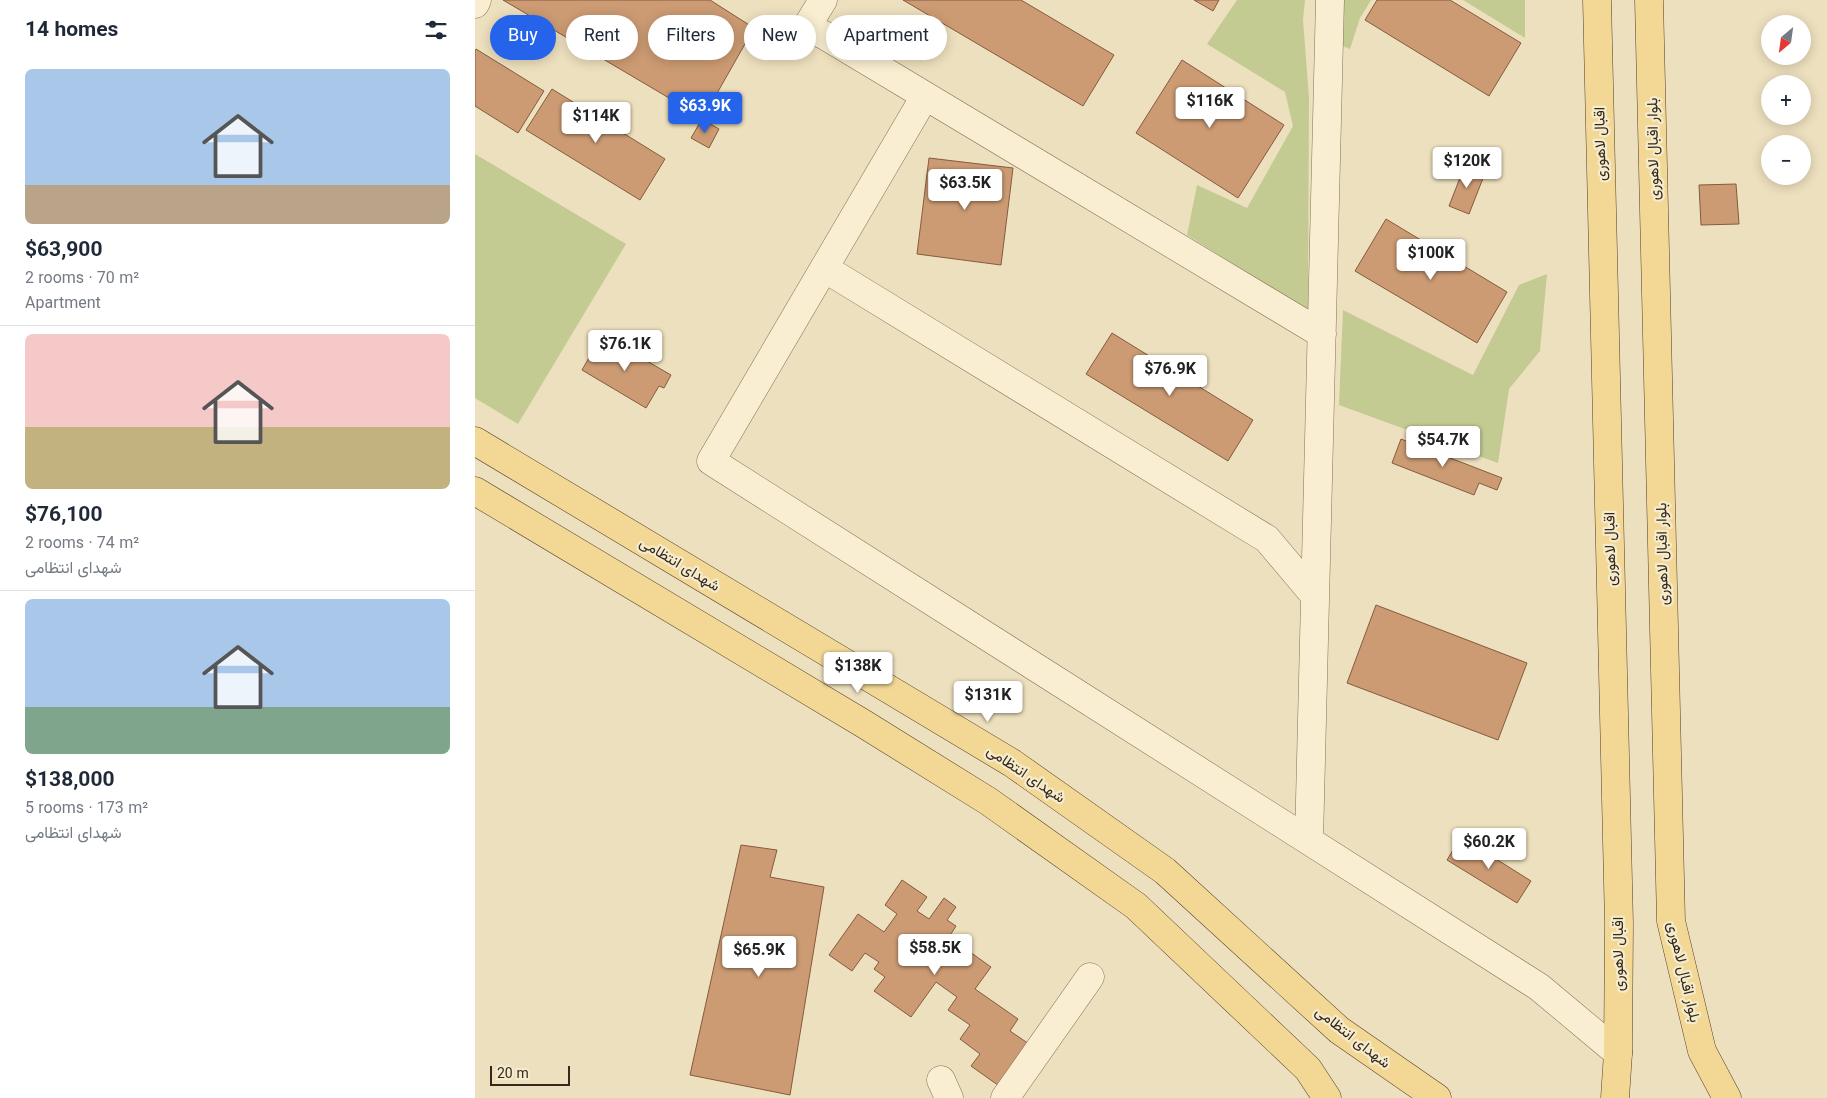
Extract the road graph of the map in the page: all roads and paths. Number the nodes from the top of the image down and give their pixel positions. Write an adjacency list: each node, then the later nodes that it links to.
1 (477, 0): 6 (lane)
2 (823, 0): 7 (lane)
3 (1330, 0): 9 (lane)
4 (1597, 0): 17 (main road, اقبال لاهوری)
5 (1649, 0): 22 (main road, بلوار اقبال لاهوری)
6 (475, 4)
7 (925, 96): 8 (lane); 9 (lane)
8 (824, 268): 12 (lane); 15 (lane)
9 (1322, 334): 12 (lane)
10 (475, 441): 13 (main road, شهدای انتظامی)
11 (475, 491): 14 (main road)
12 (1315, 596): 15 (lane)
13 (887, 688): 14 (main road); 20 (main road, شهدای انتظامی)
14 (864, 724): 19 (main road)
15 (1309, 840): 17 (lane)
16 (1091, 977): 18 (lane)
17 (1619, 1053): 21 (main road, اقبال لاهوری)
18 (1005, 1098)
19 (1327, 1098)
20 (1437, 1098)
21 (1615, 1098)
22 (1727, 1098)

